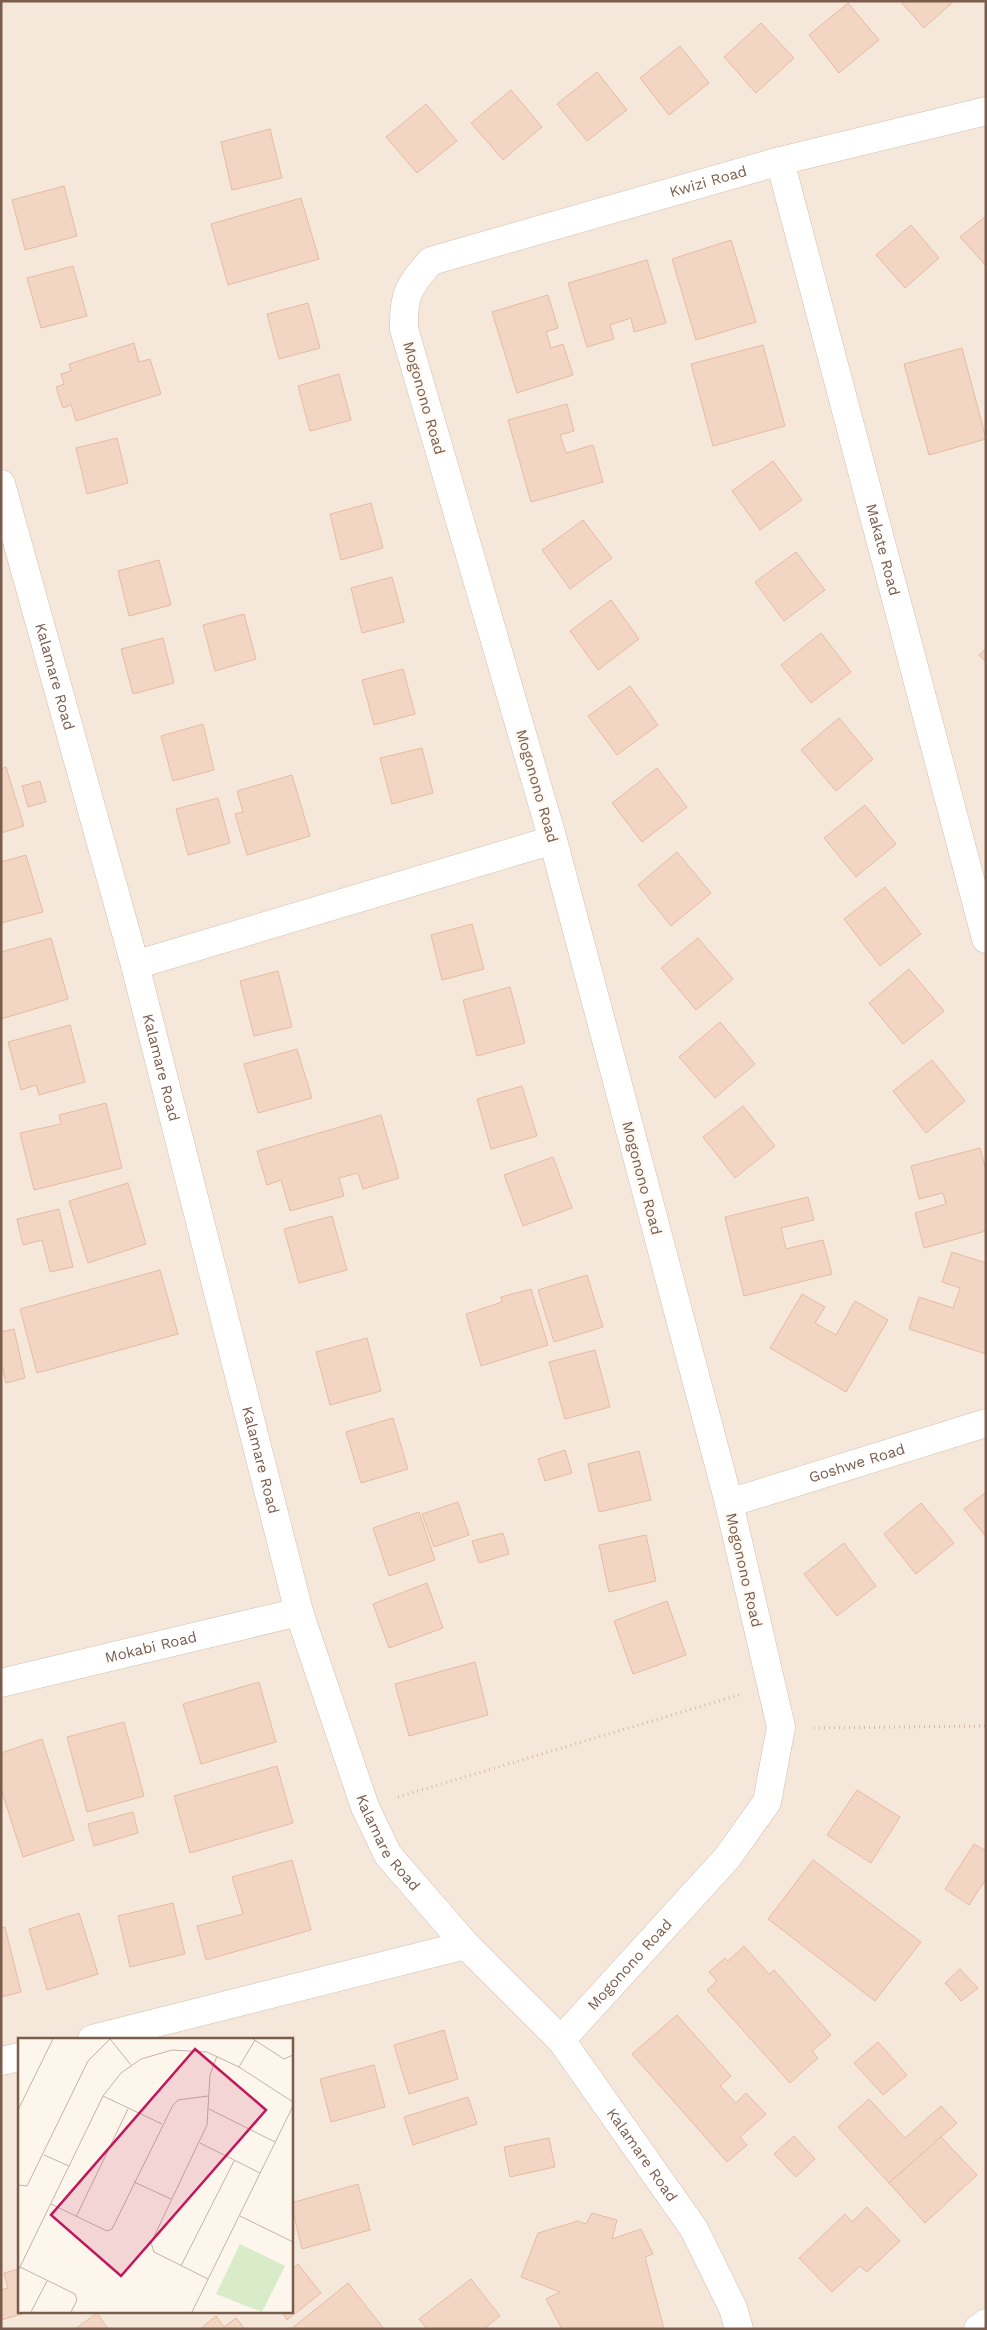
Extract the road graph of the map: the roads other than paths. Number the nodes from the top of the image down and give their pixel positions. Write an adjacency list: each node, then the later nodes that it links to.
1 (986, 111): 2 (street, Kwizi Road)
2 (780, 161): 3 (street, Kwizi Road); 6 (street, Makate Road)
3 (431, 261): 5 (street, Mogonono Road)
4 (1, 484): 7 (street, Kalamare Road)
5 (553, 840): 7 (street); 9 (street, Mogonono Road)
6 (986, 939)
7 (135, 965): 10 (street, Kalamare Road)
8 (986, 1422): 9 (street, Goshwe Road)
9 (728, 1502): 14 (street, Mogonono Road)
10 (299, 1612): 11 (street, Mokabi Road); 12 (street, Kalamare Road)
11 (1, 1683)
12 (466, 1945): 13 (street); 14 (street, Kalamare Road)
13 (96, 2038)
14 (560, 2040): 18 (street, Kalamare Road)
15 (18, 2057): 16 (street)
16 (1, 2061)
17 (986, 2323): 19 (street)
18 (739, 2329)
19 (978, 2329)

